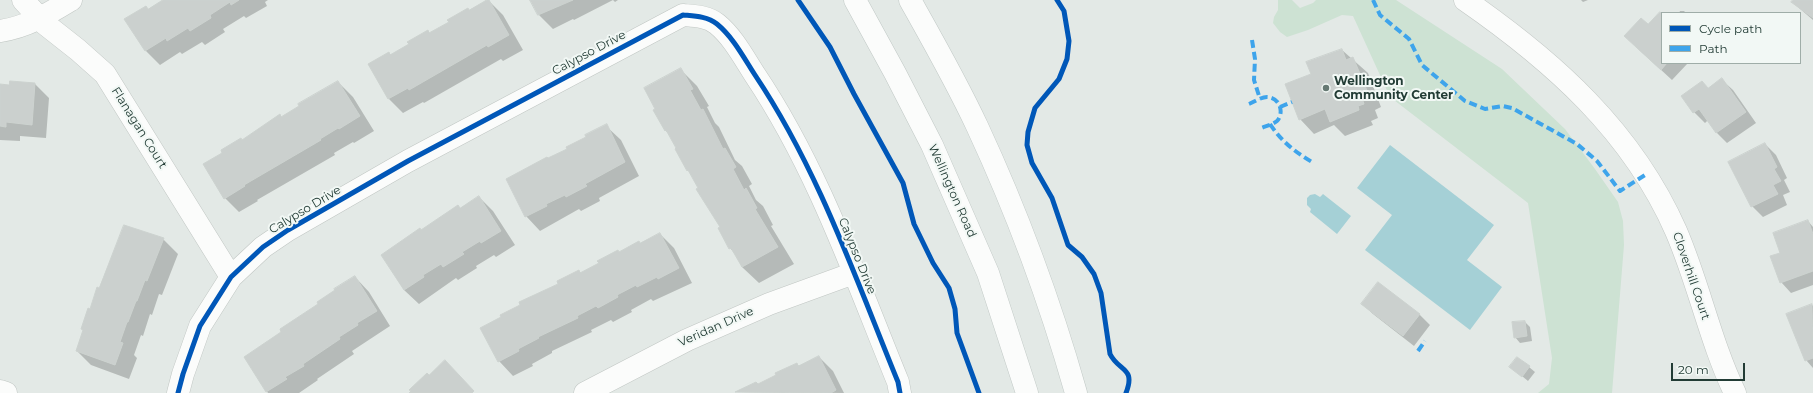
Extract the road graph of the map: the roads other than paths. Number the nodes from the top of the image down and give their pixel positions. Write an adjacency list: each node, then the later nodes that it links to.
1 (23, 0): 6 (street, Flanagan Court)
2 (71, 0): 6 (street)
3 (854, 0): 15 (street, Wellington Road)
4 (910, 0): 16 (street)
5 (1465, 0): 17 (street, Cloverhill Court)
6 (40, 19): 7 (street); 9 (street, Flanagan Court)
7 (0, 31)
8 (854, 273): 9 (street, Calypso Drive); 13 (street, Veridan Drive); 14 (street, Calypso Drive)
9 (231, 276): 12 (street, Calypso Drive)
10 (0, 391): 11 (street)
11 (6, 393)
12 (178, 393)
13 (584, 393)
14 (900, 393)
15 (1027, 393)
16 (1076, 393)
17 (1735, 393)

